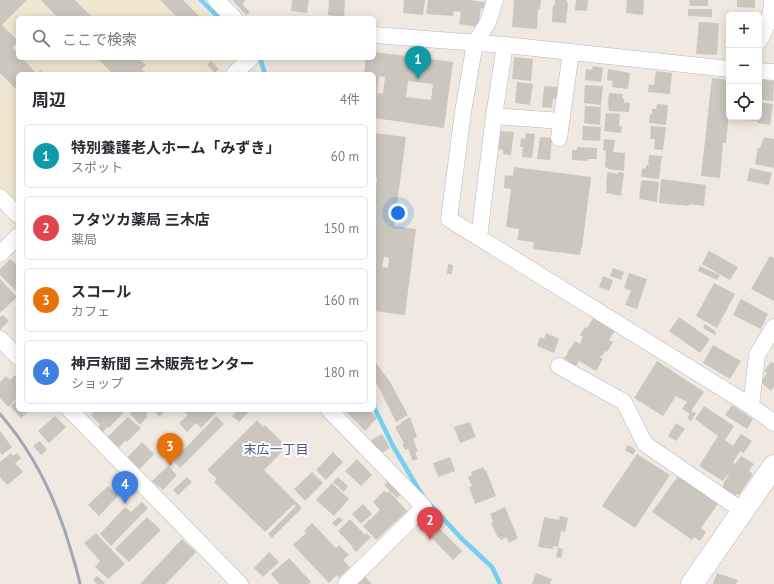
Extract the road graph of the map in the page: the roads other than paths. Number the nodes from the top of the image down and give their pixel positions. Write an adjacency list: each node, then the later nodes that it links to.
1 (216, 0): 4 (street)
2 (495, 0): 7 (street)
3 (772, 0): 6 (street)
4 (232, 16)
5 (376, 35): 7 (street)
6 (762, 35)
7 (475, 43): 8 (street); 20 (street)
8 (505, 45): 9 (street); 15 (street)
9 (571, 52): 11 (street); 16 (street)
10 (249, 60): 13 (street)
11 (726, 69)
12 (762, 71): 14 (street)
13 (236, 72)
14 (774, 72)
15 (494, 116): 16 (street); 20 (street)
16 (561, 121): 17 (street)
17 (559, 138)
18 (0, 197): 19 (street)
19 (16, 213)
20 (479, 237): 27 (street)
21 (16, 238): 22 (street)
22 (0, 254)
23 (774, 327): 27 (street)
24 (0, 339): 25 (street)
25 (16, 355)
26 (559, 366): 33 (street)
27 (751, 406): 30 (street)
28 (72, 412): 34 (street)
29 (330, 412): 35 (street)
30 (774, 423)
31 (774, 466): 32 (street)
32 (767, 489): 33 (street)
33 (743, 511): 36 (street)
34 (240, 584)
35 (346, 584)
36 (692, 584)

